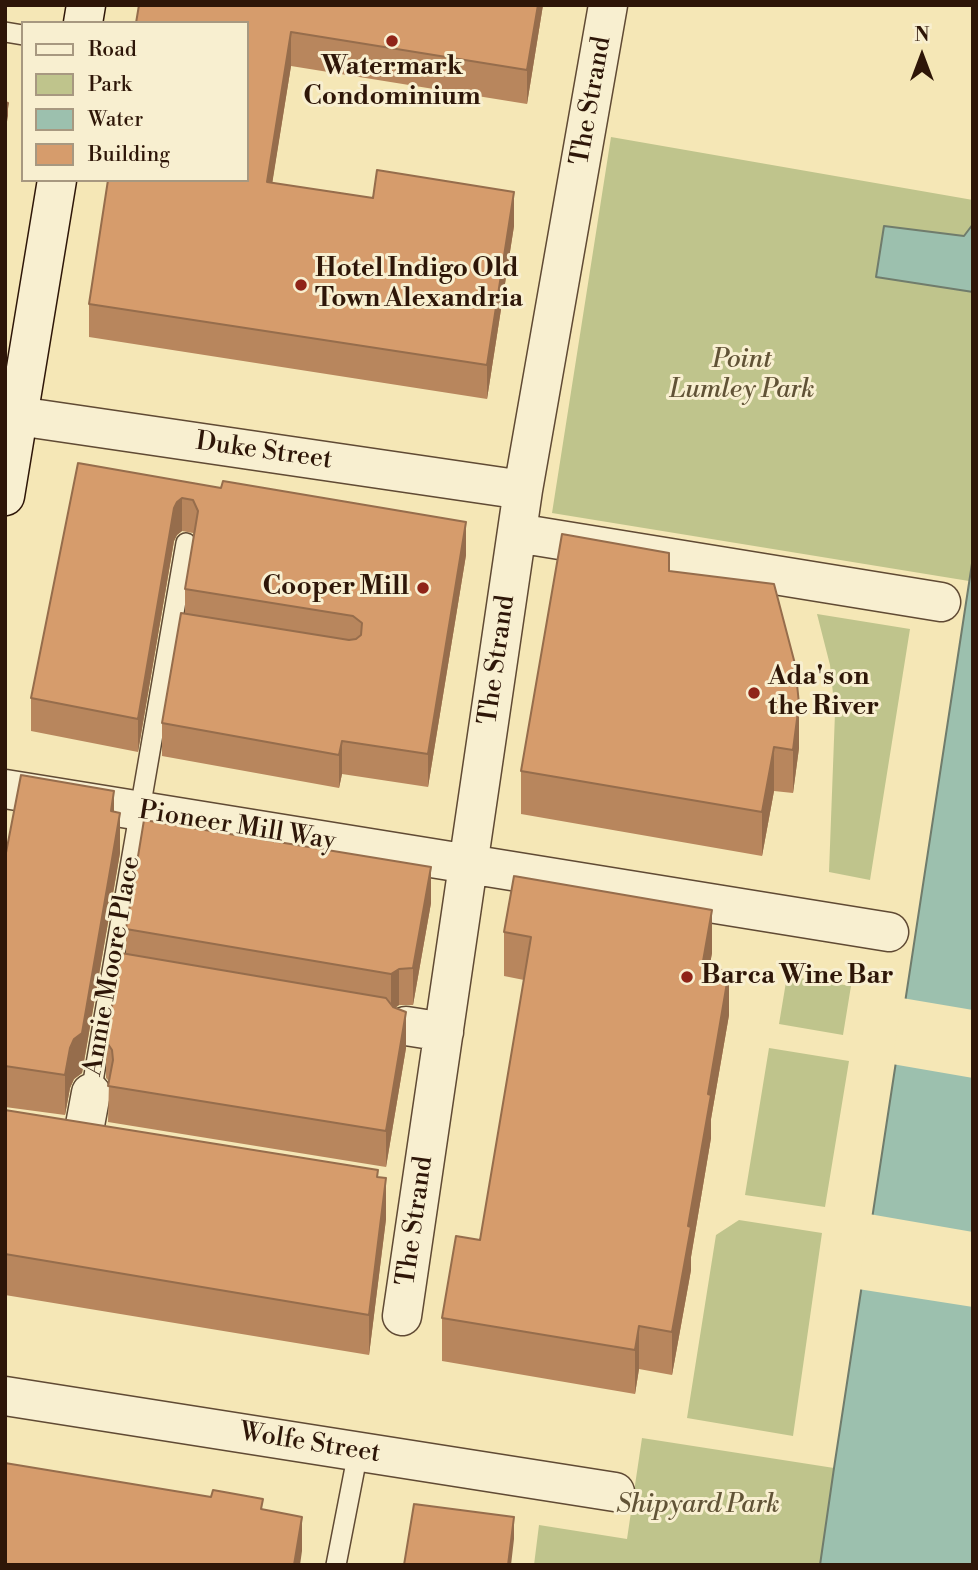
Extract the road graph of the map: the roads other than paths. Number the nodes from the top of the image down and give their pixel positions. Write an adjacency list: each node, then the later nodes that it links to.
1 (608, 5): 4 (street, The Strand)
2 (57, 182): 3 (street)
3 (12, 416): 4 (street, Duke Street); 5 (street)
4 (523, 491): 6 (street, The Strand)
5 (5, 496)
6 (517, 533): 8 (street); 11 (street, The Strand)
7 (186, 544): 10 (lane, Annie Moore Place)
8 (941, 602)
9 (5, 789): 10 (street, Pioneer Mill Way)
10 (140, 811): 11 (street, Pioneer Mill Way); 15 (lane, Annie Moore Place)
11 (468, 864): 12 (street, Pioneer Mill Way); 14 (street, The Strand)
12 (889, 932)
13 (400, 1025): 14 (street)
14 (444, 1032): 18 (street, The Strand)
15 (91, 1093): 16 (street, Annie Moore Place)
16 (44, 1134)
17 (380, 1189): 18 (street)
18 (420, 1195): 19 (street, The Strand)
19 (402, 1317)
20 (5, 1396): 21 (street, Wolfe Street)
21 (358, 1452): 22 (street, Wolfe Street); 23 (lane)
22 (615, 1492)
23 (336, 1565)

